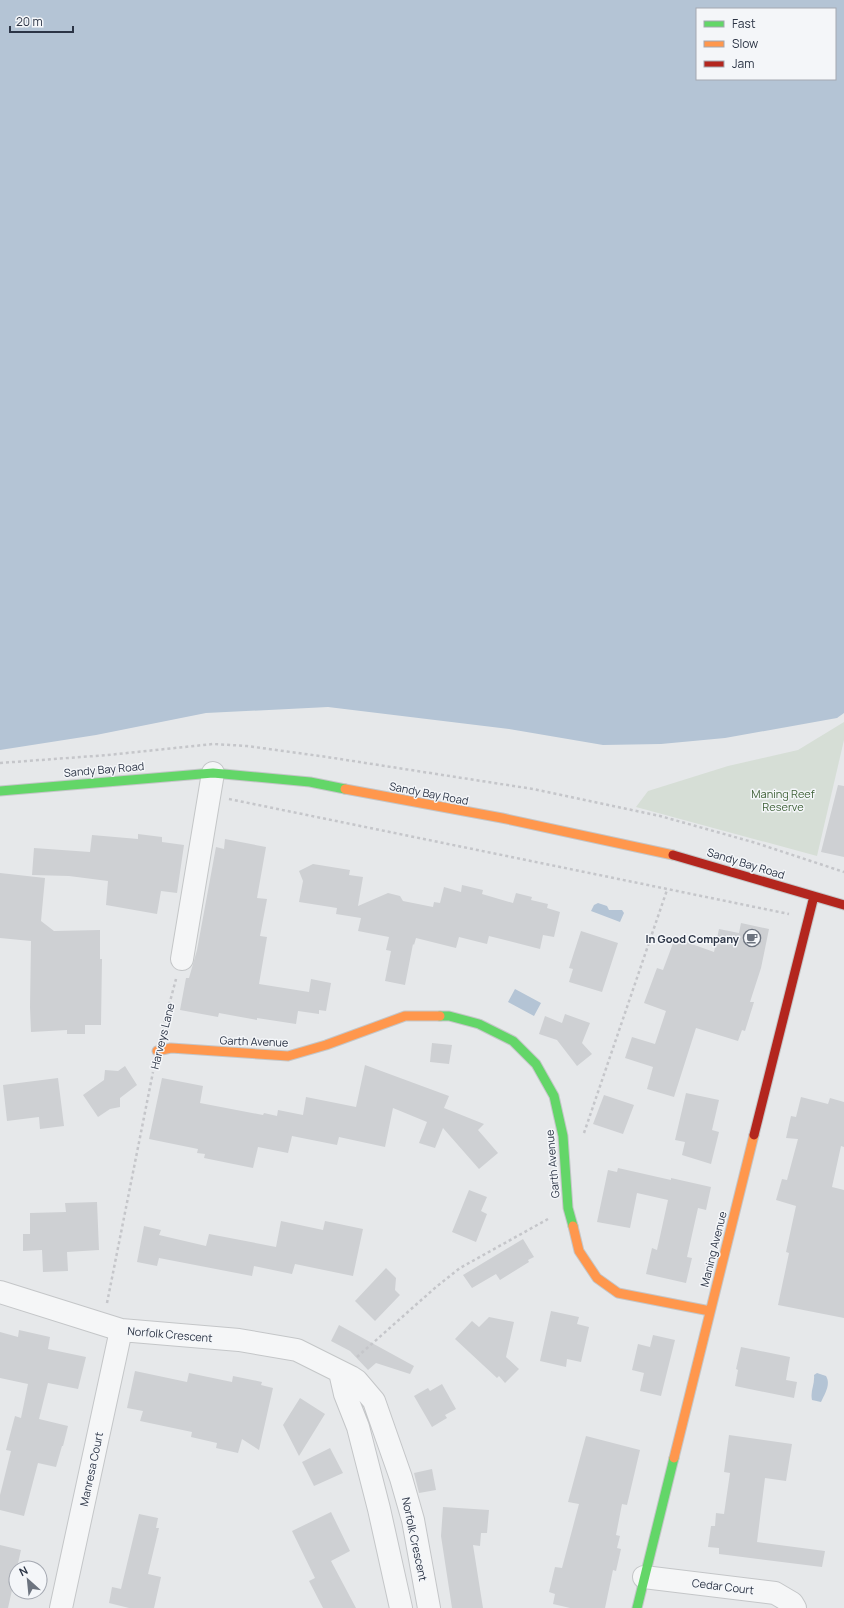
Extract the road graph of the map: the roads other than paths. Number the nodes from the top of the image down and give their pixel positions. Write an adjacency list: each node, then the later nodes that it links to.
1 (213, 773): 2 (street, Sandy Bay Road); 3 (street, Sandy Bay Road); 5 (street)
2 (0, 791)
3 (814, 896): 4 (street, Sandy Bay Road); 8 (street, Maning Avenue)
4 (844, 905)
5 (182, 959)
6 (157, 1051): 8 (street, Garth Avenue)
7 (0, 1292): 9 (street, Norfolk Crescent)
8 (710, 1311): 11 (street, Maning Avenue)
9 (121, 1330): 10 (street, Norfolk Crescent); 12 (street, Manresa Court)
10 (340, 1372): 13 (street); 14 (street, Norfolk Crescent)
11 (644, 1577): 15 (street, Maning Avenue); 16 (street, Cedar Court)
12 (61, 1608)
13 (401, 1608)
14 (429, 1608)
15 (637, 1608)
16 (795, 1608)

